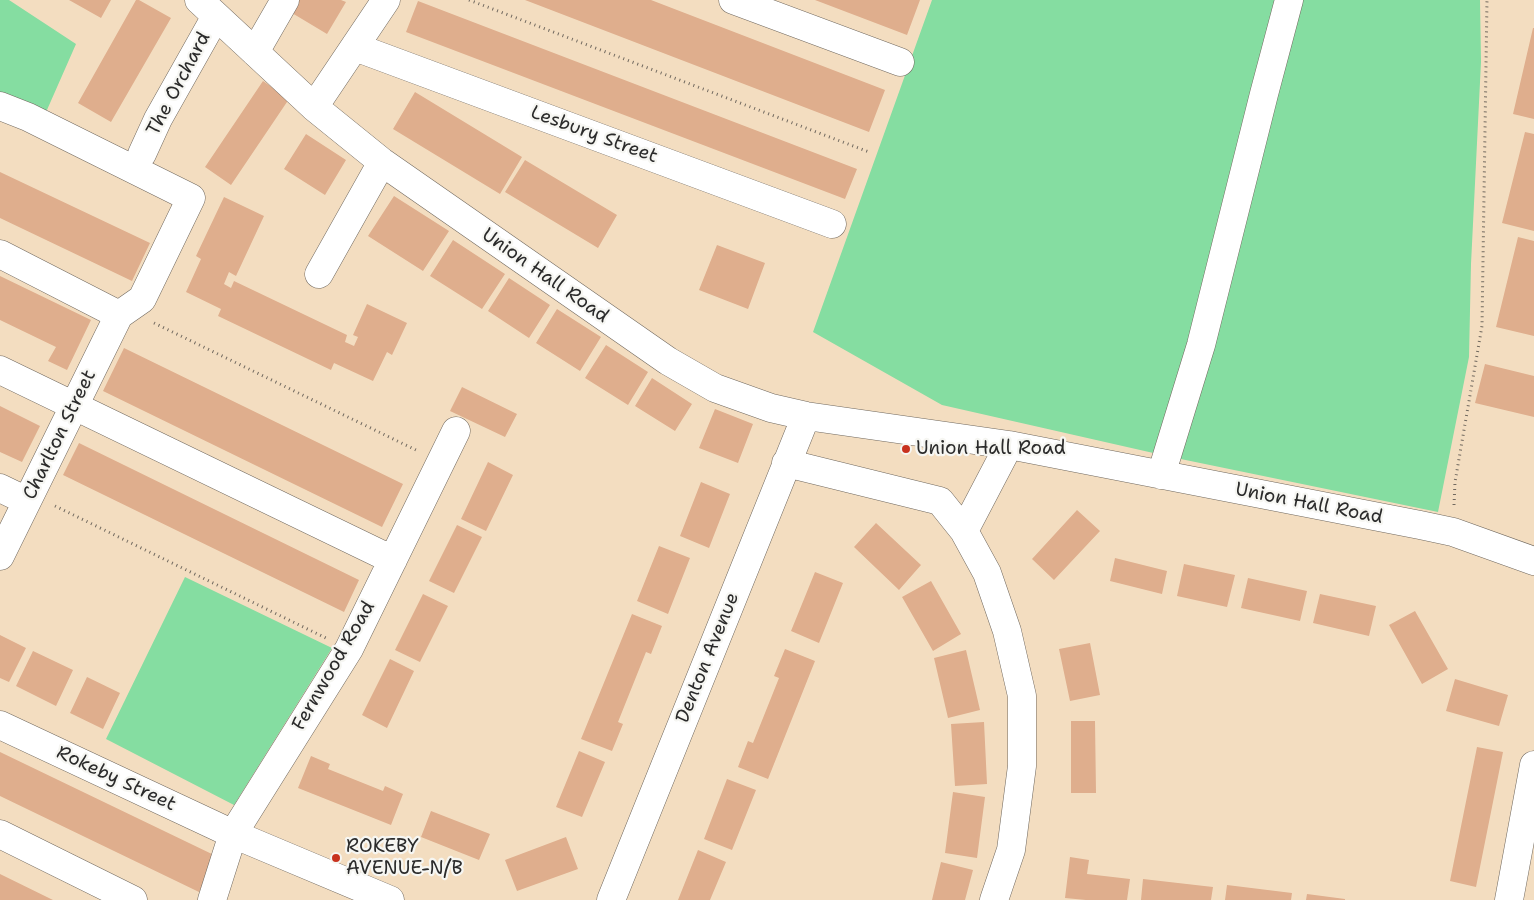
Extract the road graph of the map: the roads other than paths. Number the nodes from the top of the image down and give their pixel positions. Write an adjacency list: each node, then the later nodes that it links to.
1 (285, 0): 7 (street)
2 (386, 0): 6 (street)
3 (733, 0): 8 (street)
4 (1290, 0): 23 (street)
5 (208, 8): 7 (street, Union Hall Road); 11 (street, The Orchard)
6 (355, 47): 10 (street); 13 (street, Lesbury Street)
7 (255, 52): 10 (street, Union Hall Road)
8 (900, 62)
9 (0, 106): 16 (street)
10 (314, 107): 12 (street, Union Hall Road)
11 (142, 154)
12 (382, 162): 15 (street); 19 (street, Union Hall Road)
13 (832, 224)
14 (0, 254): 16 (street)
15 (319, 274)
16 (119, 315): 18 (street, Charlton Street)
17 (0, 370): 18 (street)
18 (74, 406): 25 (street, Charlton Street); 28 (street)
19 (806, 416): 21 (street, Union Hall Road); 22 (street, Denton Avenue)
20 (456, 431): 28 (street, Fernwood Road)
21 (1009, 445): 23 (street, Union Hall Road); 26 (street)
22 (786, 463): 26 (street); 37 (street, Denton Avenue)
23 (1161, 475): 29 (street, Union Hall Road)
24 (0, 488): 25 (street)
25 (27, 501): 27 (street, Charlton Street)
26 (964, 531): 38 (street)
27 (0, 556)
28 (393, 560): 33 (street, Fernwood Road)
29 (1534, 561)
30 (0, 724): 33 (street, Rokeby Street)
31 (1534, 765): 39 (street)
32 (0, 834): 34 (street)
33 (233, 834): 35 (street, Fernwood Road); 36 (street, Rokeby Street)
34 (134, 900)
35 (212, 900)
36 (390, 900)
37 (611, 900)
38 (994, 900)
39 (1509, 900)

